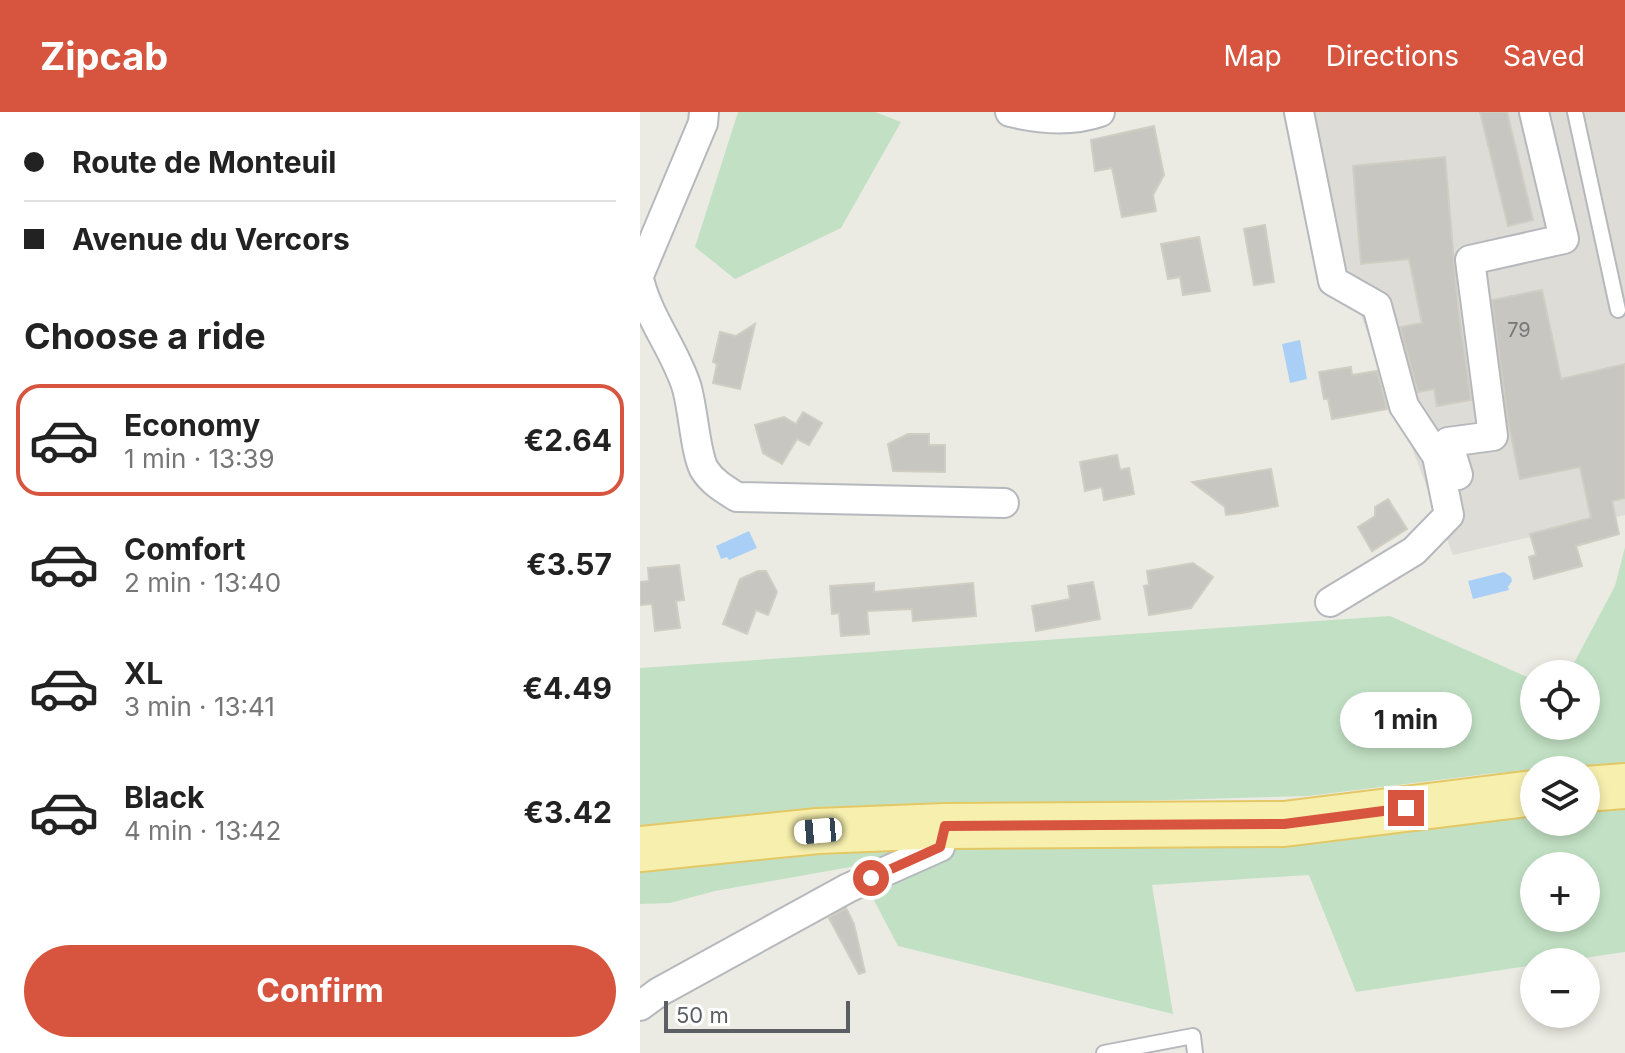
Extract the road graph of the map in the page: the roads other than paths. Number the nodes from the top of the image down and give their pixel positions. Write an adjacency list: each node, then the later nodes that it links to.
1 (704, 112): 7 (street)
2 (1010, 112): 3 (street)
3 (1100, 112)
4 (1299, 112): 12 (street)
5 (1534, 112): 10 (street)
6 (1575, 112): 9 (lane)
7 (640, 273)
8 (640, 283): 11 (street)
9 (1618, 310)
10 (1465, 501)
11 (1004, 503)
12 (1330, 602)
13 (1625, 786): 14 (main road)
14 (1600, 788)
15 (1520, 795): 16 (main road)
16 (945, 826): 17 (main road); 18 (street)
17 (640, 849)
18 (640, 1006)
19 (1104, 1053): 20 (lane)
20 (1195, 1053)

